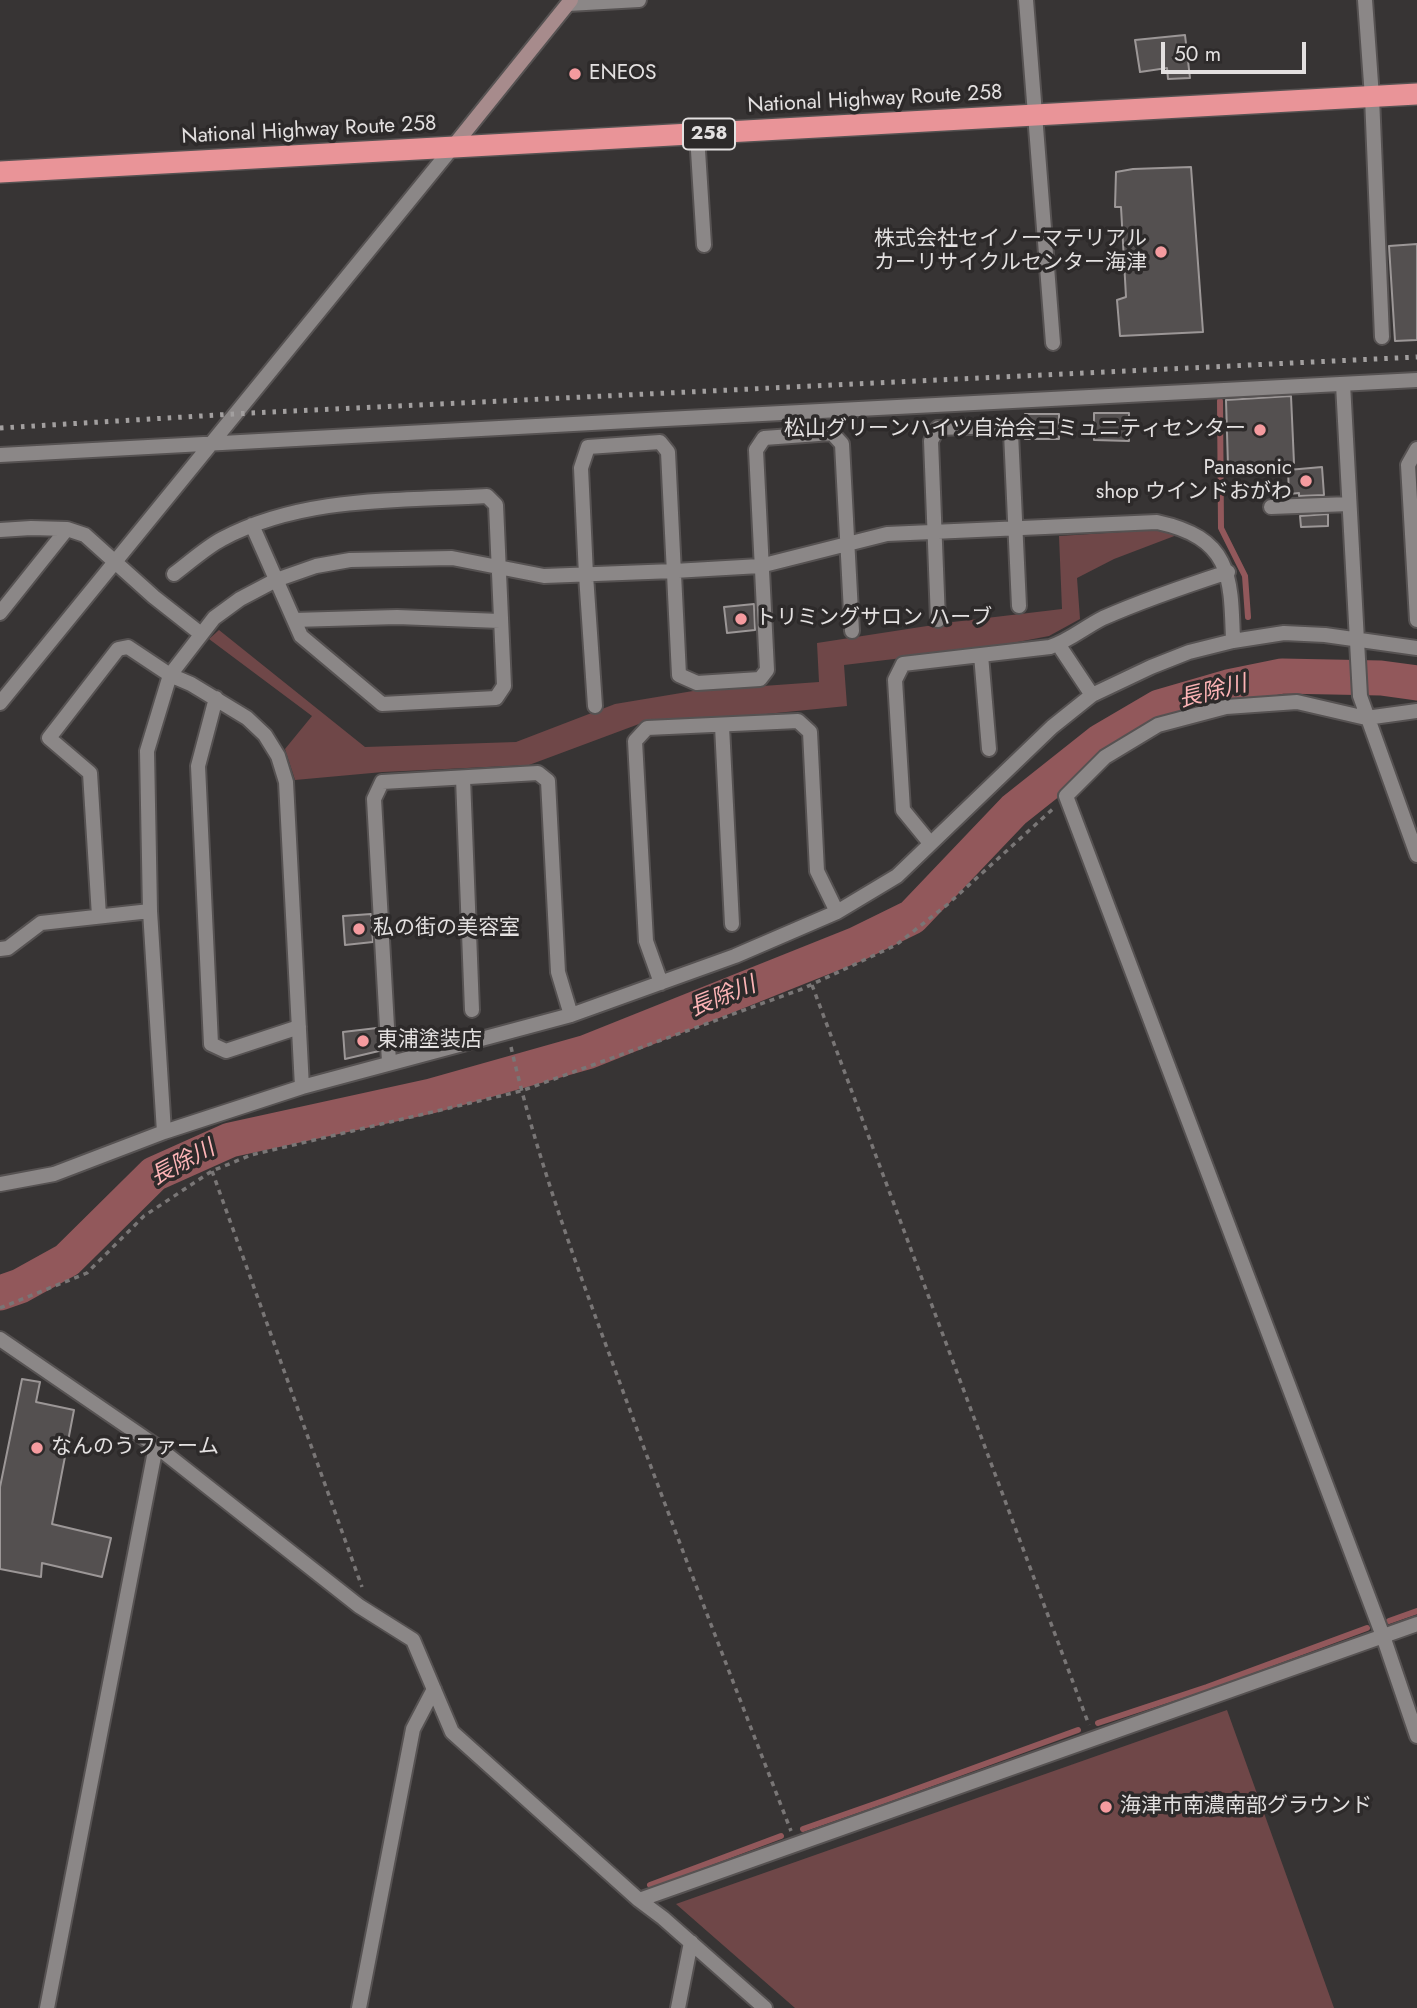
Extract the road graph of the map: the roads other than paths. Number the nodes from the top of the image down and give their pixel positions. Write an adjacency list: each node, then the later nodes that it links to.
1 (639, 0): 4 (street)
2 (1026, 0): 7 (street)
3 (1365, 0): 6 (street)
4 (569, 2): 9 (street)
5 (1417, 94): 6 (highway, National Highway Route 258 / 258)
6 (1372, 97): 7 (highway, National Highway Route 258 / 258); 12 (street)
7 (1034, 116): 8 (highway, National Highway Route 258 / 258); 13 (street)
8 (696, 135): 9 (highway, National Highway Route 258 / 258); 11 (street)
9 (452, 148): 10 (highway, National Highway Route 258 / 258); 16 (street)
10 (0, 172)
11 (705, 245)
12 (1382, 337)
13 (1053, 343)
14 (1417, 380): 15 (street)
15 (1343, 384): 16 (street); 19 (street)
16 (212, 442): 18 (street); 27 (street)
17 (1417, 449): 39 (street)
18 (0, 455)
19 (1349, 504): 20 (street); 43 (street)
20 (1271, 507)
21 (252, 525): 28 (street); 32 (street); 34 (street)
22 (1015, 528): 25 (street); 25 (street); 31 (street); 35 (street)
23 (67, 529): 24 (street); 27 (street); 36 (street)
24 (0, 530)
25 (935, 531): 26 (street); 38 (street)
26 (848, 545): 29 (street); 29 (street); 41 (street)
27 (114, 561): 42 (street); 51 (street)
28 (498, 566): 33 (street); 34 (street); 40 (street)
29 (760, 566): 30 (street); 30 (street)
30 (674, 571): 33 (street); 33 (street)
31 (1228, 572): 44 (street); 45 (street)
32 (174, 574)
33 (586, 575): 52 (street)
34 (276, 580): 37 (street); 42 (street)
35 (1019, 606)
36 (0, 613)
37 (294, 620): 40 (street); 40 (street)
38 (938, 620)
39 (1417, 620)
40 (500, 621)
41 (852, 631)
42 (201, 634): 48 (street)
43 (1356, 639): 44 (street); 46 (street); 54 (street)
44 (1233, 641): 49 (street)
45 (1058, 644): 47 (street); 49 (street)
46 (1417, 648)
47 (981, 655): 56 (street); 58 (street)
48 (170, 676): 50 (street); 60 (street); 62 (street)
49 (1093, 695): 58 (street)
50 (216, 698): 68 (street); 68 (street)
51 (0, 703)
52 (596, 706)
53 (1417, 711): 54 (street)
54 (1366, 718): 59 (street); 76 (street)
55 (722, 726): 61 (street); 63 (street); 65 (street)
56 (989, 749)
57 (463, 778): 66 (street); 67 (street); 69 (street)
58 (930, 843): 61 (street)
59 (1417, 855)
60 (150, 911): 62 (street); 71 (street)
61 (837, 912): 65 (street)
62 (99, 916): 64 (street)
63 (732, 924)
64 (0, 949)
65 (661, 983): 67 (street)
66 (472, 1010)
67 (571, 1015): 69 (street)
68 (299, 1027): 70 (street)
69 (388, 1062): 70 (street)
70 (302, 1087): 71 (street)
71 (164, 1132): 72 (street)
72 (0, 1184)
73 (0, 1339): 74 (street)
74 (156, 1446): 77 (street); 81 (street)
75 (1417, 1623): 76 (street)
76 (1382, 1636): 78 (street); 79 (street)
77 (434, 1689): 79 (street); 82 (street)
78 (1417, 1736)
79 (639, 1900): 80 (street)
80 (691, 1942): 83 (street); 84 (street)
81 (47, 2008)
82 (359, 2008)
83 (678, 2008)
84 (765, 2008)

